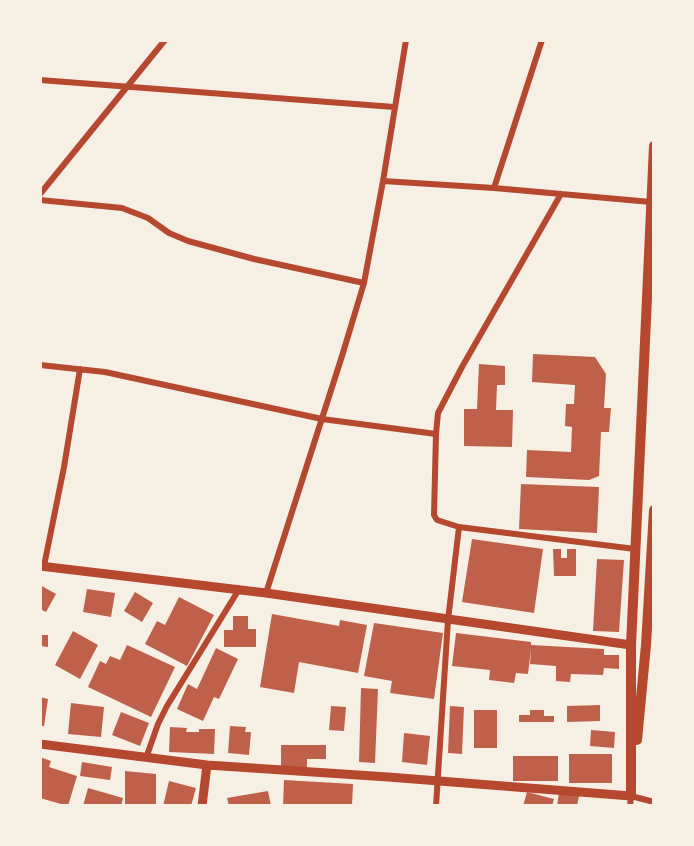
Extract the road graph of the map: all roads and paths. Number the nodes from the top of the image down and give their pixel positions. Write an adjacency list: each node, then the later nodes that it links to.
1 (165, 40): 5 (street)
2 (406, 40): 6 (street)
3 (542, 40): 9 (street)
4 (40, 80): 5 (street)
5 (127, 88): 6 (street); 10 (street)
6 (394, 107): 8 (street)
7 (654, 146): 13 (main road)
8 (383, 181): 9 (street); 14 (street)
9 (494, 188): 11 (street)
10 (40, 194)
11 (561, 194): 13 (street); 18 (street)
12 (40, 200): 14 (street)
13 (651, 202): 21 (main road)
14 (364, 283): 17 (street)
15 (40, 365): 16 (street)
16 (80, 369): 17 (street); 22 (street)
17 (322, 419): 18 (street); 24 (street)
18 (435, 434): 20 (street)
19 (654, 510): 27 (main road)
20 (459, 527): 21 (street); 25 (street)
21 (635, 549): 26 (main road)
22 (42, 566): 23 (street)
23 (238, 591): 24 (street); 29 (street)
24 (266, 593): 25 (street)
25 (448, 620): 26 (street); 31 (street)
26 (631, 645): 32 (main road)
27 (649, 659): 32 (main road)
28 (40, 744): 29 (street)
29 (146, 758): 30 (street)
30 (207, 765): 31 (street); 34 (street)
31 (437, 781): 32 (street); 35 (street)
32 (630, 801): 33 (street)
33 (654, 802)
34 (202, 806)
35 (436, 806)

